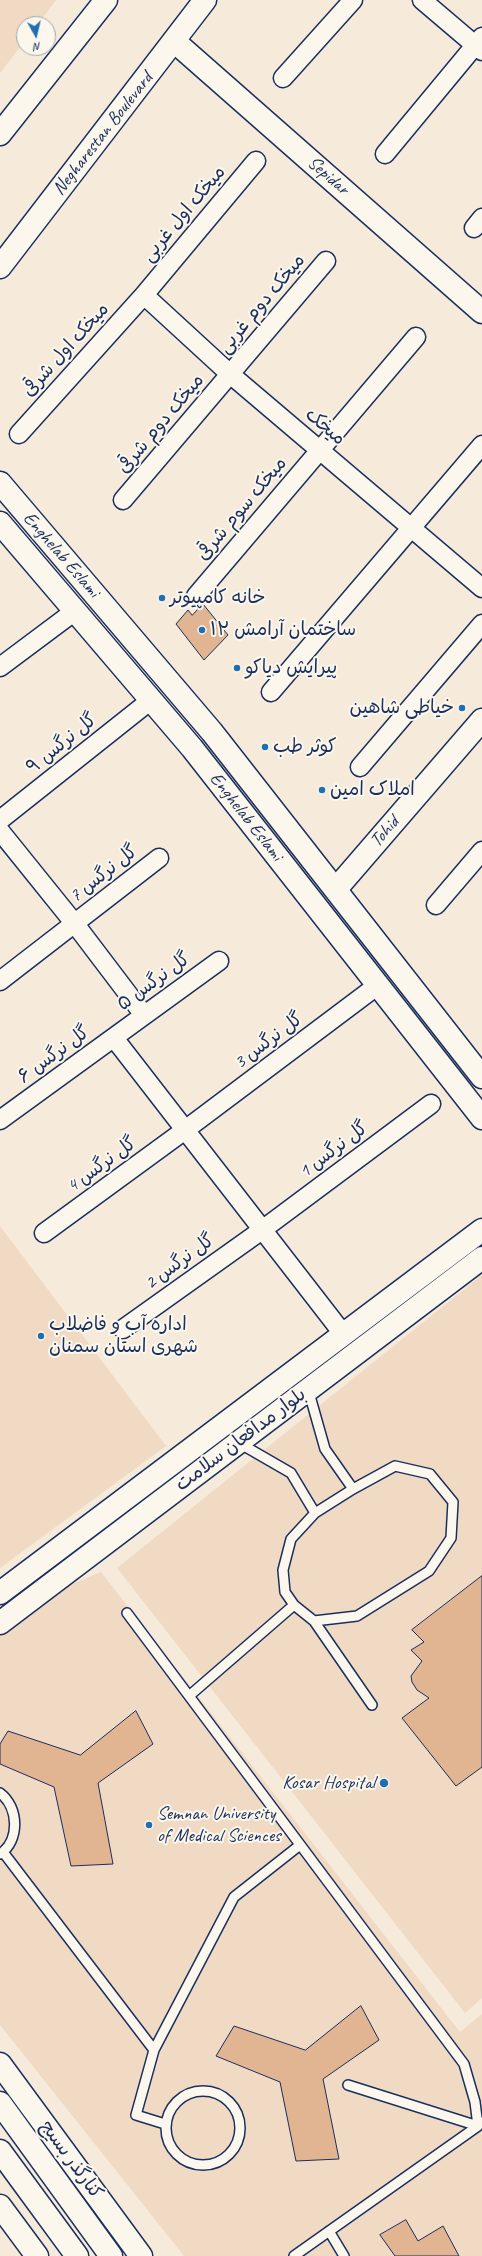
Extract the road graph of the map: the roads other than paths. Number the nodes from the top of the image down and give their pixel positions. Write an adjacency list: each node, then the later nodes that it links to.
1 (106, 0): 8 (main road)
2 (205, 0): 5 (main road, Negharestan Boulevard)
3 (352, 0): 7 (street)
4 (422, 0): 6 (street)
5 (174, 41): 12 (main road, Negharestan Boulevard); 14 (main road, Sepidar)
6 (480, 45): 9 (street)
7 (283, 78)
8 (0, 134)
9 (385, 154)
10 (256, 161): 13 (street, میخک اول غربی)
11 (326, 261): 16 (street, میخک دوم غربی)
12 (0, 267)
13 (144, 295): 16 (street, میخک); 17 (street, میخک اول شرقی)
14 (482, 312)
15 (416, 337): 19 (street, میخک سوم شرقی)
16 (230, 374): 19 (street, میخک); 21 (street, میخک دوم شرقی)
17 (19, 434)
18 (482, 445): 23 (street)
19 (320, 450): 23 (street, میخک); 25 (street, میخک سوم شرقی)
20 (0, 483): 32 (main road, Enghelab Eslami)
21 (123, 500)
22 (0, 523): 26 (main road, Enghelab Eslami)
23 (411, 528): 24 (street, میخک); 29 (street)
24 (482, 588)
25 (196, 596)
26 (75, 611): 28 (street); 30 (main road, Enghelab Eslami)
27 (482, 624): 34 (street)
28 (0, 667)
29 (271, 692)
30 (151, 700): 33 (main road, Enghelab Eslami); 35 (street, گل نرگس ۹)
31 (482, 720): 39 (main road, Tohid)
32 (212, 732): 33 (main road); 39 (main road, Enghelab Eslami)
33 (192, 748): 44 (main road, Enghelab Eslami)
34 (360, 768)
35 (0, 820)
36 (0, 831): 41 (street)
37 (482, 851): 40 (street)
38 (159, 858): 41 (street, گل نرگس 7)
39 (336, 889): 46 (main road, Enghelab Eslami)
40 (436, 905)
41 (75, 924): 43 (street, گل نرگس 7); 45 (street)
42 (219, 961): 45 (street, گل نرگس ۵)
43 (0, 981)
44 (378, 985): 48 (main road, Enghelab Eslami); 53 (street, گل نرگس 3)
45 (144, 1016): 47 (street, گل نرگس ۵)
46 (442, 1024): 48 (main road); 49 (main road, Enghelab Eslami)
47 (114, 1038): 52 (street, گل نرگس ۶); 53 (street)
48 (423, 1042): 51 (main road, Enghelab Eslami)
49 (482, 1077)
50 (431, 1104): 54 (street, گل نرگس 1)
51 (482, 1118)
52 (0, 1120)
53 (185, 1130): 54 (street); 56 (street, گل نرگس 4)
54 (262, 1230): 58 (street, گل نرگس 2); 59 (street)
55 (482, 1230): 59 (main road, بلوار مدافعان سلامت)
56 (44, 1233)
57 (482, 1258): 60 (main road, بلوار مدافعان سلامت)
58 (123, 1328)
59 (344, 1335): 62 (main road, بلوار مدافعان سلامت)
60 (308, 1389): 61 (main road, بلوار مدافعان سلامت); 63 (lane)
61 (238, 1443): 64 (main road, بلوار مدافعان سلامت); 66 (lane)
62 (160, 1473): 64 (main road); 65 (main road, بلوار مدافعان سلامت)
63 (353, 1489): 66 (lane); 71 (lane)
64 (173, 1491): 67 (main road, بلوار مدافعان سلامت)
65 (122, 1502): 67 (main road); 68 (main road, بلوار مدافعان سلامت)
66 (315, 1513): 69 (lane)
67 (136, 1519): 72 (main road, بلوار مدافعان سلامت)
68 (0, 1593)
69 (294, 1605): 71 (lane); 73 (lane)
70 (127, 1613): 73 (lane)
71 (314, 1621): 74 (lane)
72 (0, 1623)
73 (189, 1696): 76 (lane)
74 (372, 1705)
75 (0, 1793): 77 (lane)
76 (300, 1845): 78 (lane); 84 (lane)
77 (1, 1853): 78 (lane)
78 (154, 2050): 83 (lane)
79 (0, 2064): 93 (main road, کنارگذر بسیج)
80 (348, 2085): 84 (lane)
81 (0, 2103): 86 (main road)
82 (482, 2109): 84 (lane)
83 (165, 2124): 83 (lane)
84 (478, 2126): 89 (lane)
85 (0, 2151): 87 (main road)
86 (44, 2162): 87 (main road); 92 (main road)
87 (21, 2178): 91 (main road)
88 (0, 2206): 90 (main road)
89 (329, 2231): 94 (lane); 95 (lane)
90 (37, 2256)
91 (77, 2256)
92 (111, 2256)
93 (141, 2256)
94 (294, 2256)
95 (344, 2256)

